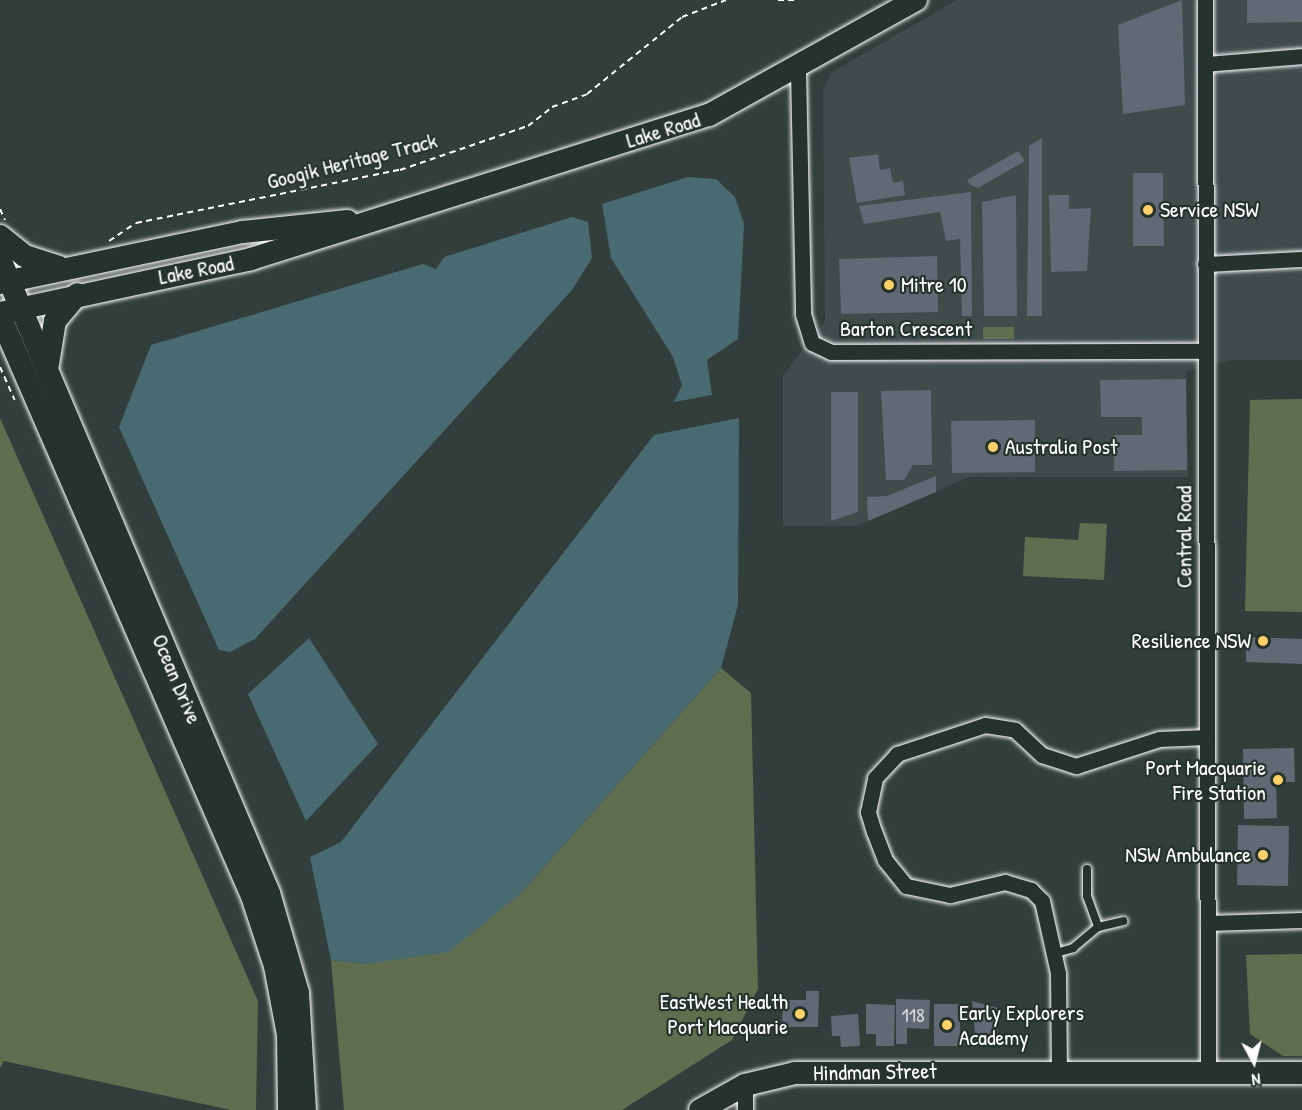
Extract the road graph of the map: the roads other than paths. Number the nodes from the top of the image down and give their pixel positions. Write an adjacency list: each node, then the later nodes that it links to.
1 (916, 0): 5 (main road, Lake Road)
2 (1205, 0): 4 (street, Central Road)
3 (1302, 56): 4 (street)
4 (1205, 64): 10 (street, Central Road)
5 (798, 70): 6 (main road, Lake Road); 15 (street, Barton Crescent)
6 (390, 216): 11 (main road, Lake Road); 13 (main road, Lake Road)
7 (0, 236): 11 (main road)
8 (1302, 259): 10 (street)
9 (0, 260): 12 (main road, Ocean Drive)
10 (1205, 264): 15 (street, Central Road)
11 (61, 268): 12 (main road, Lake Road)
12 (5, 282): 14 (main road, Ocean Drive)
13 (78, 294): 14 (main road, Lake Road); 17 (main road)
14 (7, 312): 17 (main road, Ocean Drive); 18 (main road, Ocean Drive)
15 (1206, 351): 19 (street, Central Road)
16 (0, 355): 18 (main road)
17 (48, 369): 31 (main road, Ocean Drive)
18 (28, 381): 30 (main road, Ocean Drive)
19 (1207, 737): 23 (street, Central Road); 25 (street)
20 (1087, 869): 24 (lane)
21 (1123, 921): 24 (lane)
22 (1302, 921): 23 (street)
23 (1208, 922): 27 (street, Central Road)
24 (1098, 927): 25 (lane)
25 (1056, 953): 26 (street)
26 (1059, 1071): 27 (main road, Hindman Street); 29 (main road, Hindman Street)
27 (1208, 1073): 28 (main road, Hindman Street)
28 (1302, 1073)
29 (745, 1085): 32 (main road, Hindman Street); 33 (street)
30 (289, 1110)
31 (305, 1110)
32 (700, 1110)
33 (745, 1110)

